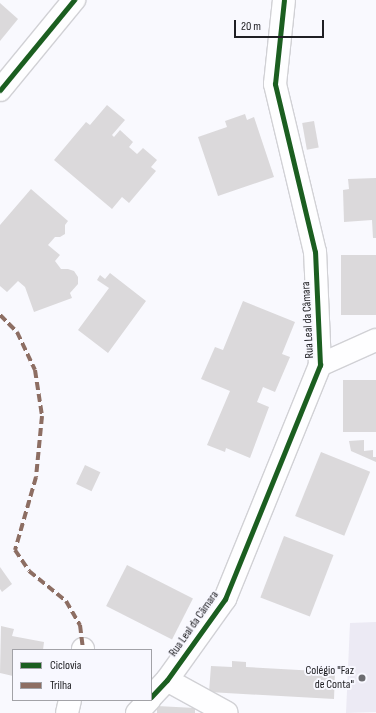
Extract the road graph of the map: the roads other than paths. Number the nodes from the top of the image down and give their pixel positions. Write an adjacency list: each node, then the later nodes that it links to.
1 (74, 0): 3 (street)
2 (284, 0): 5 (street, Rua Leal da Câmara)
3 (0, 90)
4 (376, 340): 5 (street)
5 (320, 364): 6 (street, Rua Leal da Câmara)
6 (167, 680): 7 (street, Rua Leal da Câmara); 12 (street)
7 (152, 697)
8 (70, 701): 10 (street)
9 (148, 701): 11 (street)
10 (67, 713)
11 (137, 713)
12 (227, 713)

